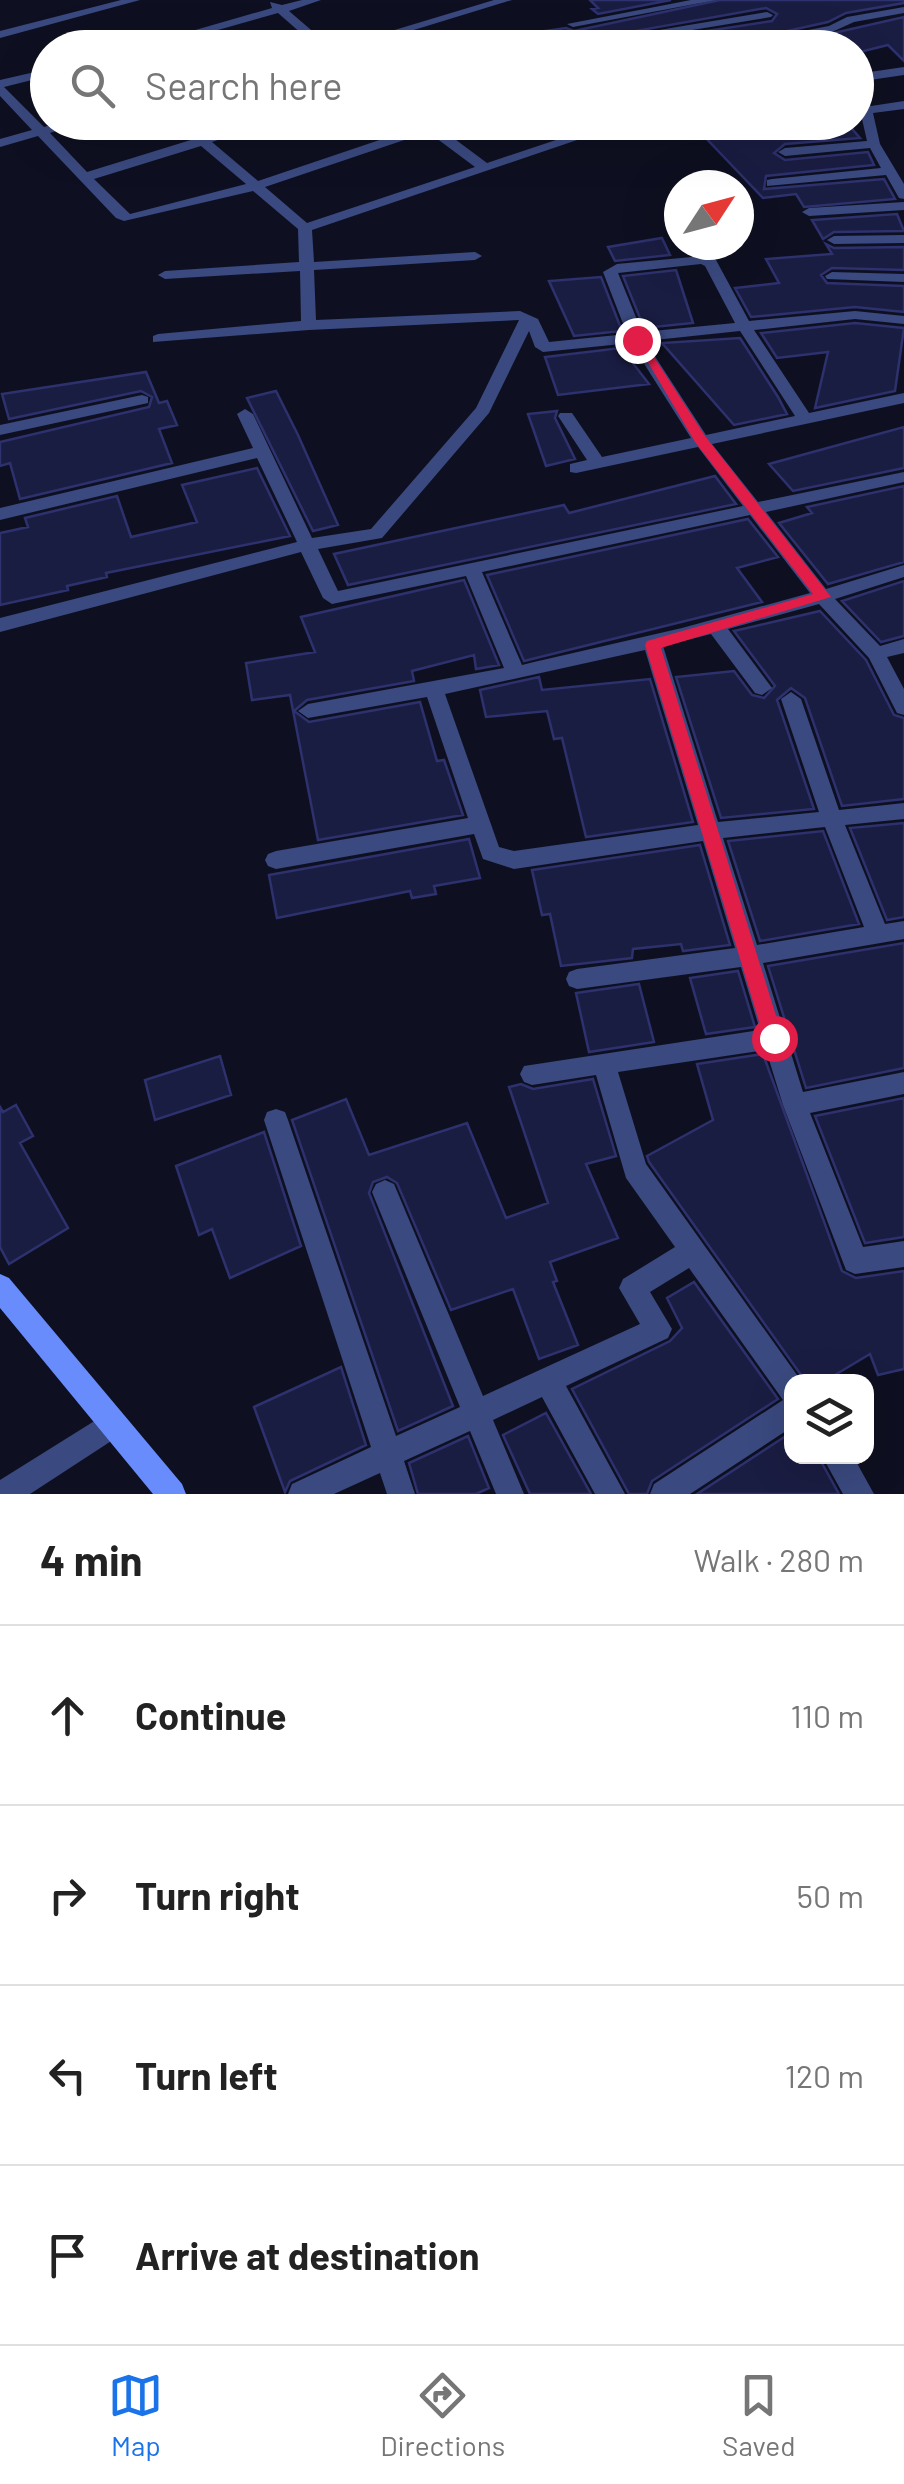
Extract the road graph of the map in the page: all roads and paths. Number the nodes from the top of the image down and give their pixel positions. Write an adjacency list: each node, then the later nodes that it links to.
1 (134, 0): 17 (street)
2 (269, 0): 7 (street)
3 (316, 0): 7 (street)
4 (506, 0): 13 (street)
5 (710, 0): 10 (street)
6 (751, 0): 9 (street)
7 (281, 10): 11 (street); 12 (street)
8 (904, 10): 16 (street)
9 (767, 15): 14 (street); 15 (street)
10 (573, 24)
11 (206, 30)
12 (305, 30)
13 (403, 30)
14 (671, 30)
15 (785, 30)
16 (818, 30)
17 (0, 35)
18 (904, 72): 19 (street)
19 (874, 76)
20 (30, 78): 21 (street)
21 (0, 87): 24 (street)
22 (874, 105): 23 (street)
23 (904, 105)
24 (30, 122)
25 (30, 136): 32 (street)
26 (47, 140): 37 (street)
27 (202, 140): 37 (street); 39 (street)
28 (386, 140): 39 (street)
29 (451, 140): 35 (street)
30 (569, 140): 35 (street)
31 (873, 140): 33 (street)
32 (0, 144)
33 (874, 144): 34 (street); 36 (street)
34 (785, 152)
35 (483, 168): 43 (street)
36 (890, 172): 38 (street); 40 (street)
37 (85, 177): 39 (street)
38 (772, 183)
39 (255, 186): 43 (street)
40 (904, 195)
41 (904, 206): 42 (street)
42 (809, 212)
43 (305, 228): 47 (street)
44 (904, 239): 45 (street)
45 (834, 240)
46 (475, 256): 47 (street)
47 (306, 266): 48 (street); 53 (street)
48 (165, 275)
49 (832, 276): 50 (street)
50 (904, 278)
51 (528, 317): 53 (street); 56 (street); 70 (street)
52 (904, 320): 54 (street)
53 (309, 326): 55 (street)
54 (744, 326): 56 (street); 56 (street); 61 (street)
55 (158, 339)
56 (637, 340): 63 (street)
57 (904, 398): 61 (street)
58 (142, 400): 62 (street)
59 (245, 414): 64 (street)
60 (566, 416): 65 (street)
61 (804, 418): 63 (street)
62 (0, 430)
63 (700, 439): 65 (street); 68 (street)
64 (263, 451): 69 (street); 70 (street)
65 (597, 463): 66 (street)
66 (576, 468)
67 (904, 477): 68 (street)
68 (753, 510): 71 (street); 73 (street)
69 (0, 514)
70 (310, 544): 71 (street); 74 (street)
71 (472, 569): 79 (street)
72 (904, 570): 73 (street)
73 (823, 597): 75 (street); 78 (street)
74 (0, 624)
75 (716, 627): 76 (street); 80 (street)
76 (653, 645): 79 (street); 88 (street)
77 (904, 646): 78 (street)
78 (876, 654): 83 (street)
79 (516, 673): 81 (street)
80 (762, 688)
81 (434, 691): 84 (street); 87 (street)
82 (791, 699): 86 (street)
83 (904, 708)
84 (308, 711)
85 (904, 812): 86 (street)
86 (832, 819): 88 (street); 91 (street)
87 (481, 824): 88 (street); 89 (street)
88 (712, 831): 92 (street)
89 (276, 860)
90 (904, 930): 91 (street)
91 (878, 934): 92 (street)
92 (748, 956): 93 (street); 94 (street)
93 (577, 978)
94 (774, 1038): 95 (street); 98 (street)
95 (604, 1063): 96 (street); 101 (street)
96 (532, 1074)
97 (904, 1083): 98 (street)
98 (795, 1106): 102 (street)
99 (276, 1120): 109 (street)
100 (385, 1192): 107 (street)
101 (693, 1251): 104 (street); 105 (street)
102 (904, 1254)
103 (0, 1287): 108 (street)
104 (784, 1379)
105 (549, 1382): 107 (street); 116 (street)
106 (784, 1415): 117 (street)
107 (477, 1416): 109 (street); 115 (street)
108 (112, 1424): 111 (street); 112 (street)
109 (387, 1456): 113 (street); 114 (street)
110 (841, 1464): 118 (street)
111 (4, 1494)
112 (172, 1494)
113 (302, 1494)
114 (402, 1494)
115 (510, 1494)
116 (611, 1494)
117 (664, 1494)
118 (860, 1494)

